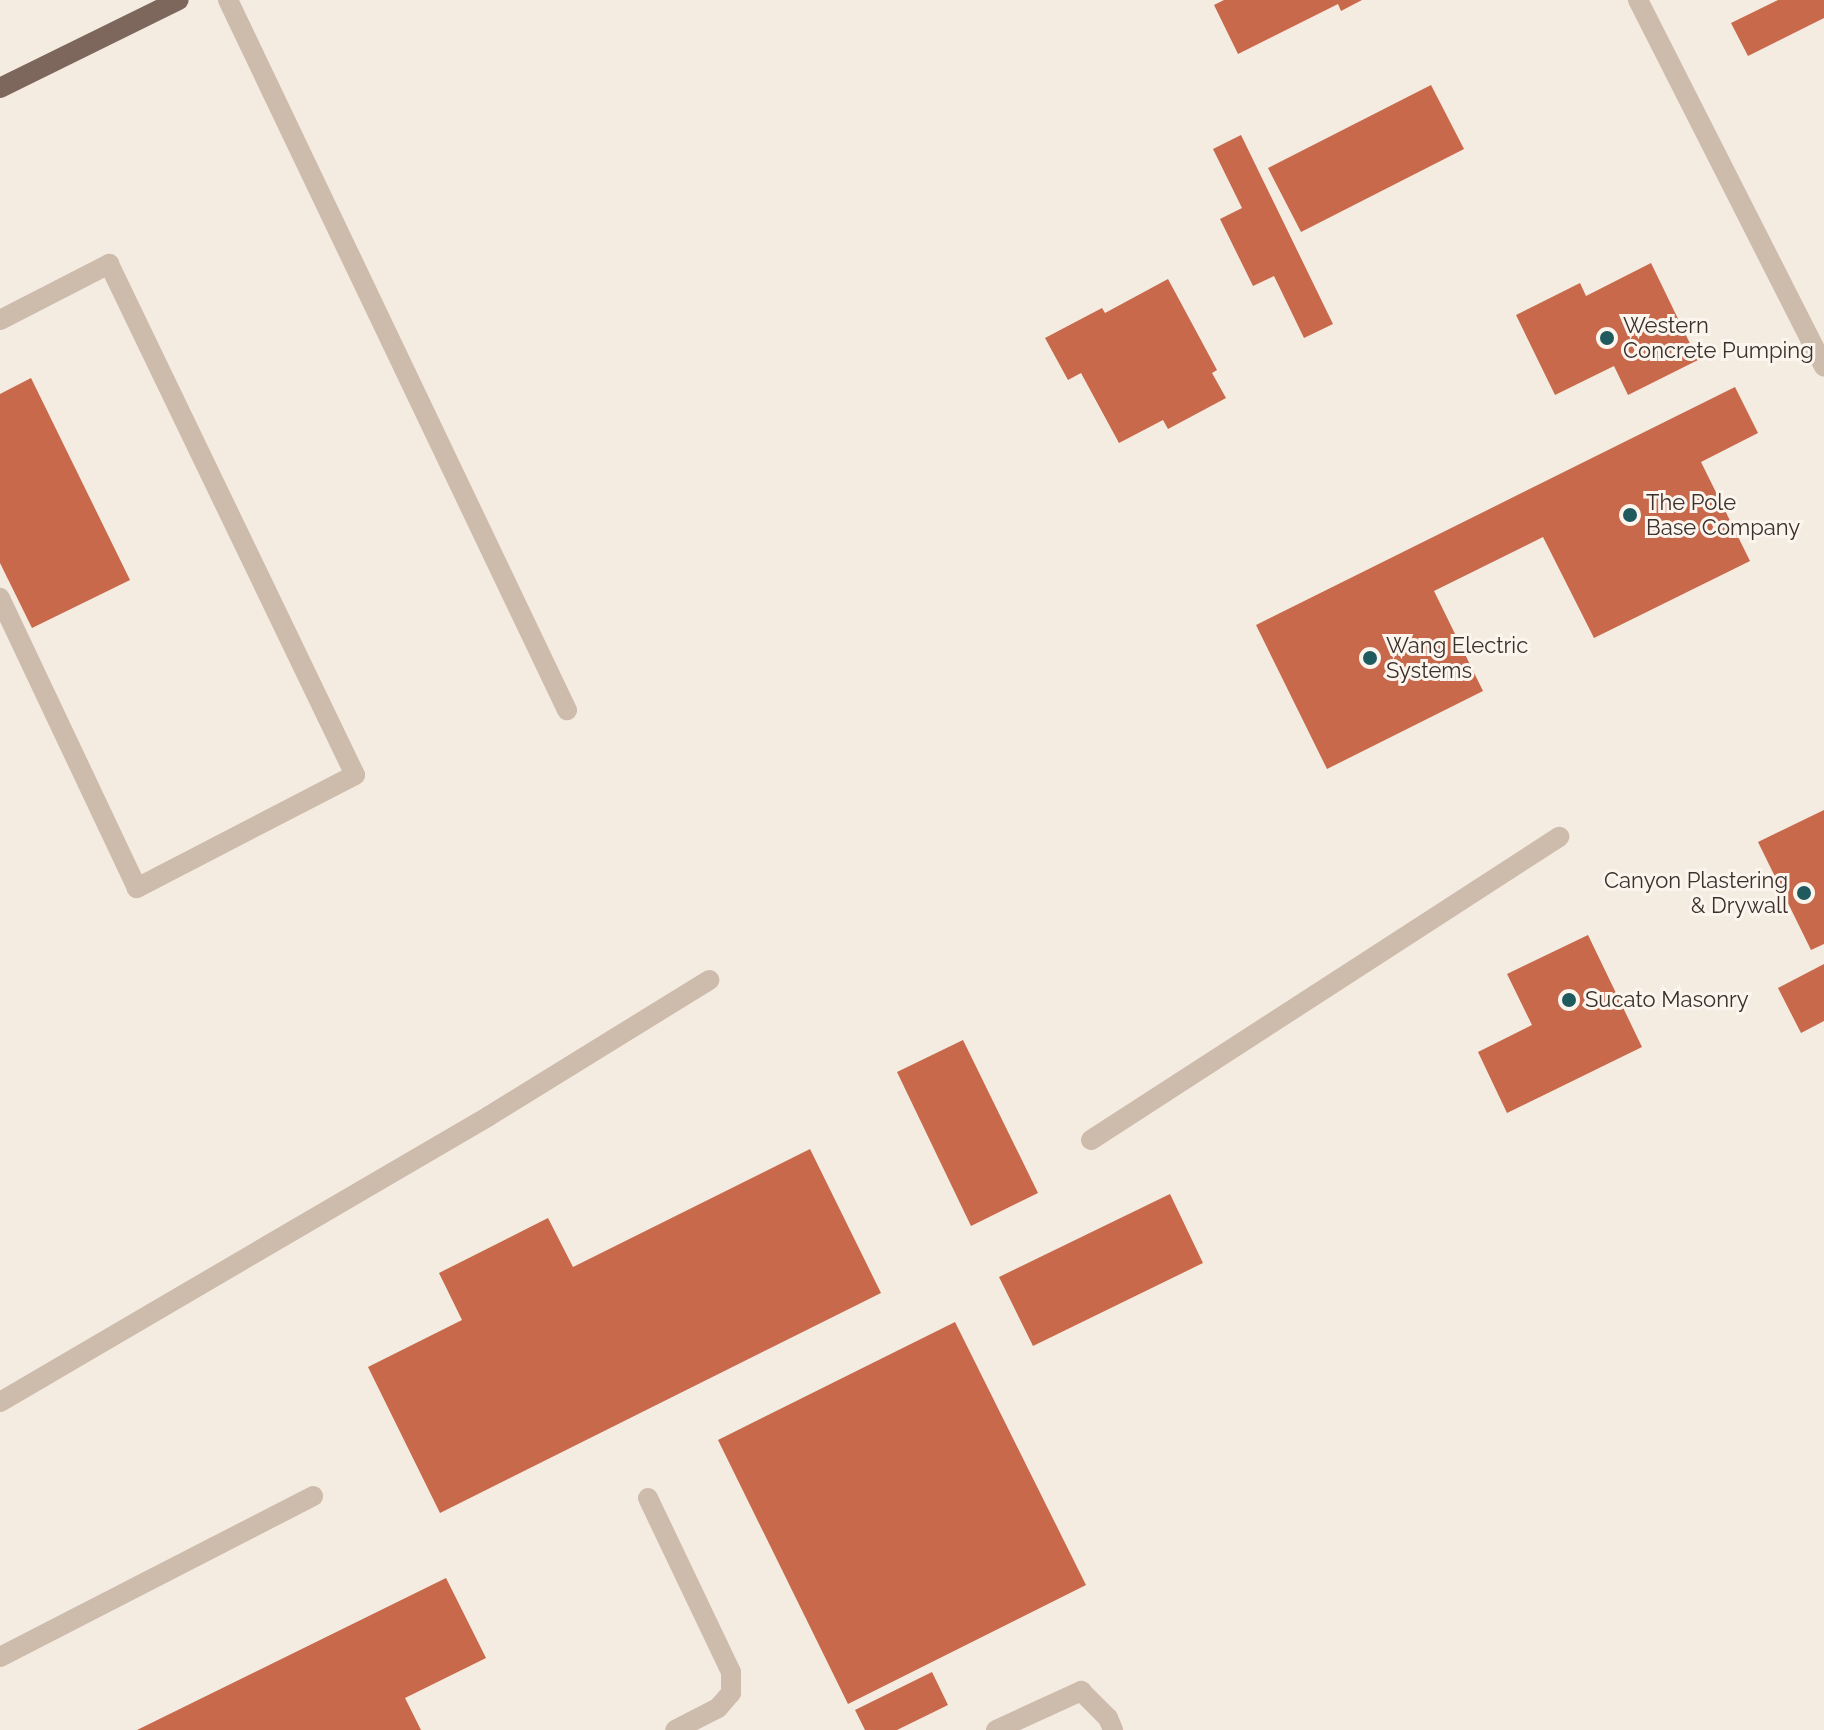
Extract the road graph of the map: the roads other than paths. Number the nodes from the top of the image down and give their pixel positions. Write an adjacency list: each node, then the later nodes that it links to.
1 (179, 0): 4 (main road)
2 (228, 0): 8 (street)
3 (1638, 0): 6 (street)
4 (0, 88)
5 (0, 320): 7 (street)
6 (1824, 366)
7 (0, 598)
8 (567, 710)
9 (1559, 837): 11 (street)
10 (709, 980): 12 (street)
11 (1091, 1140)
12 (0, 1402)
13 (313, 1496): 15 (street)
14 (648, 1498): 16 (street)
15 (0, 1657)
16 (675, 1730)
17 (996, 1730): 18 (street)
18 (1113, 1730)

